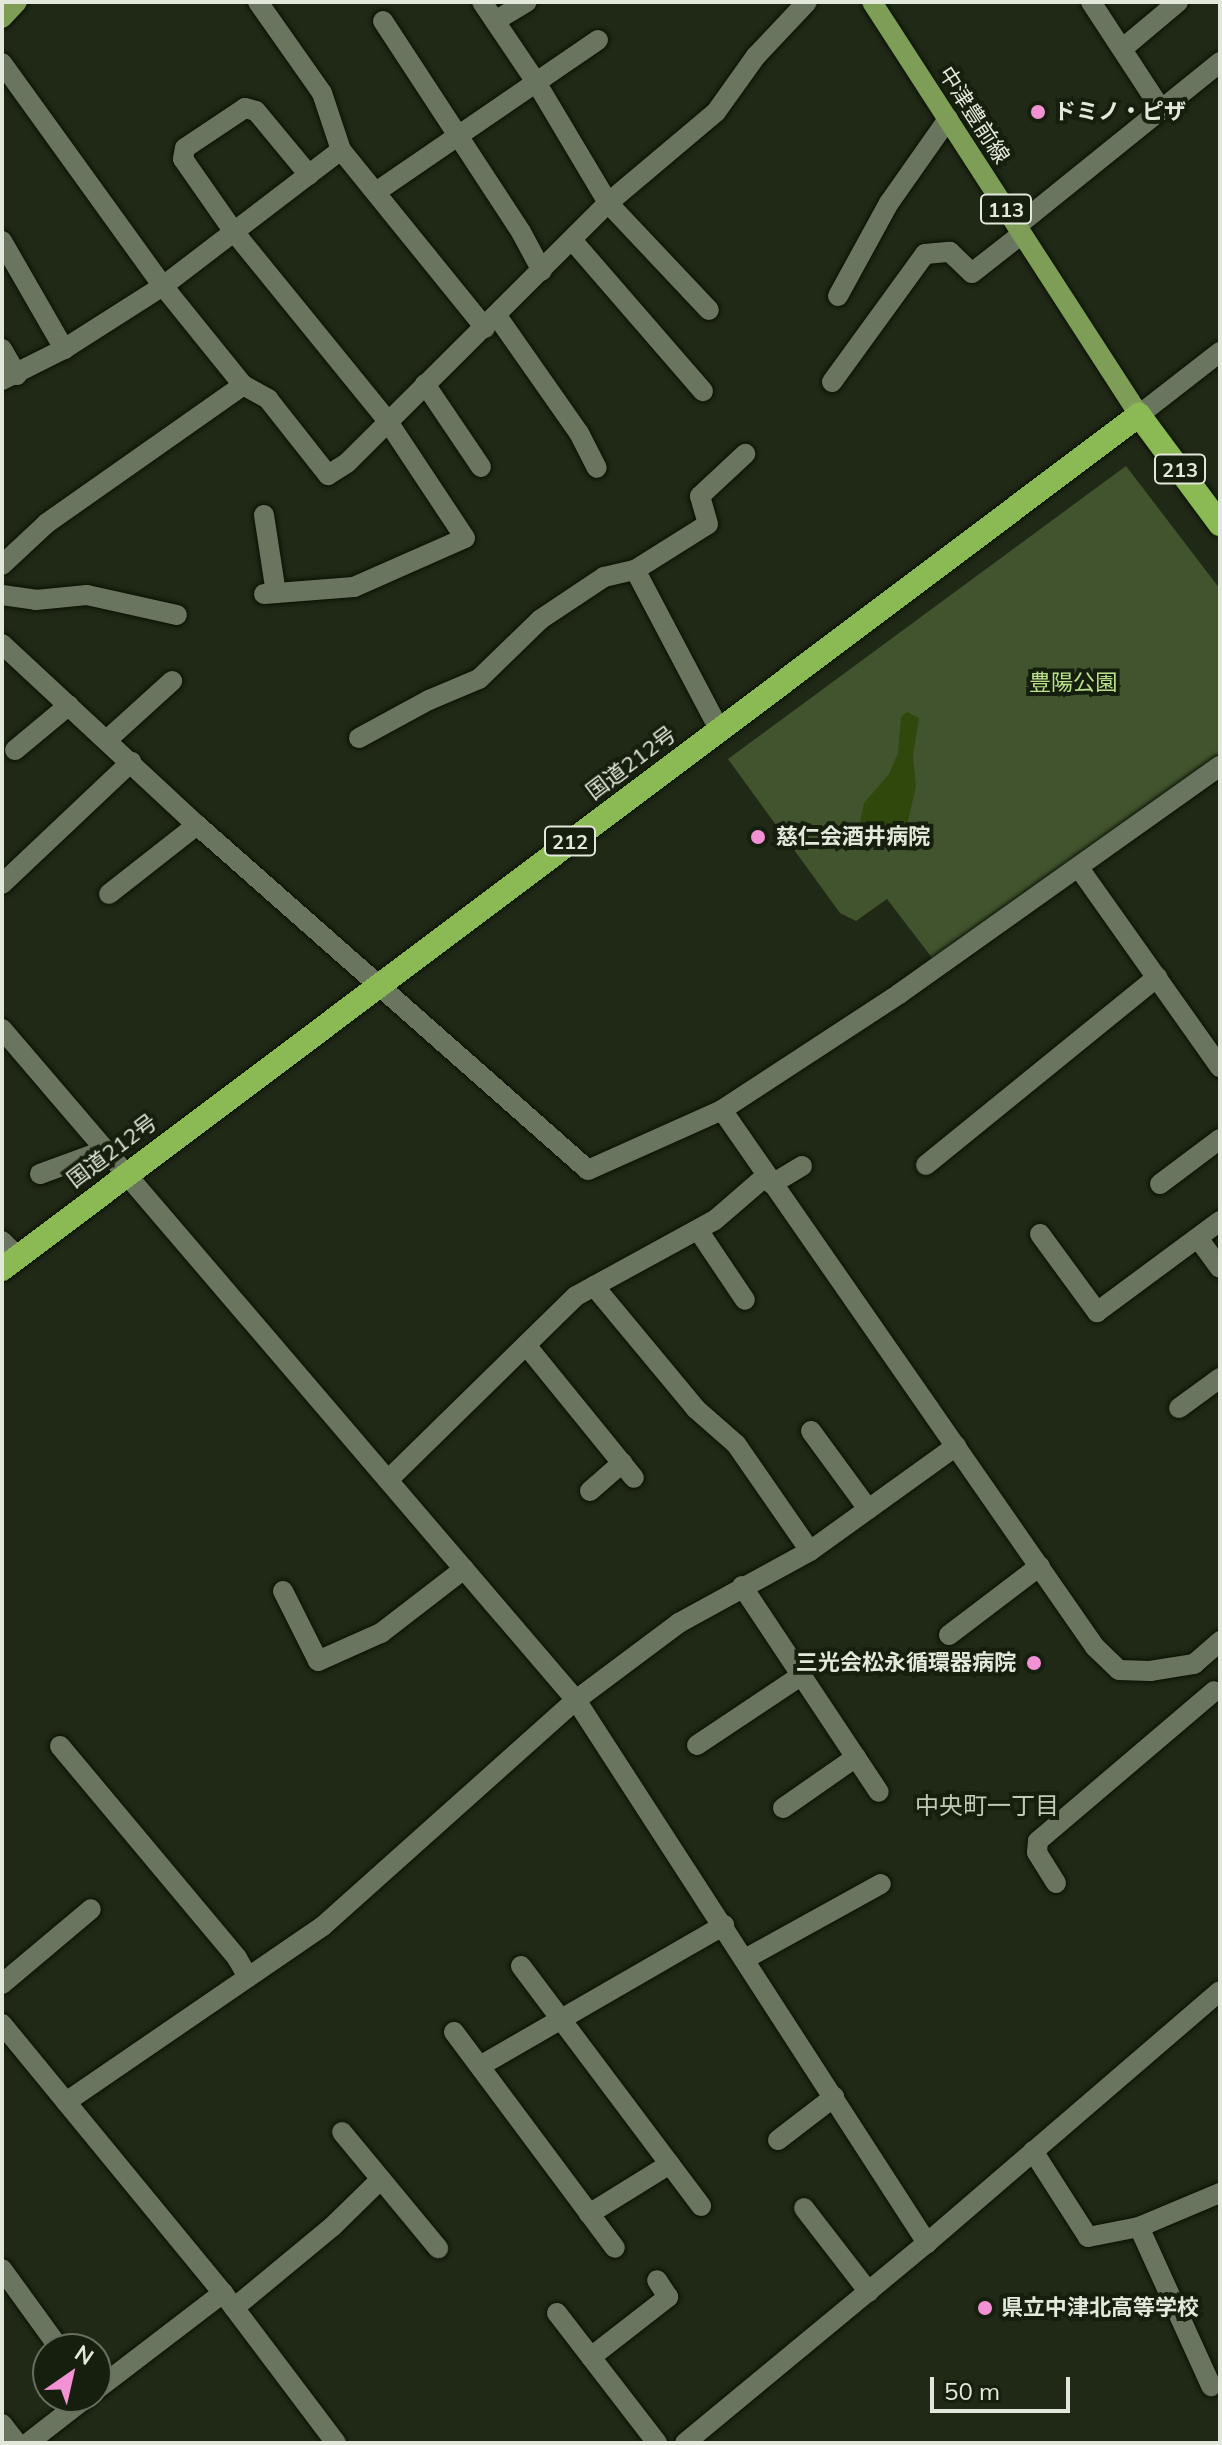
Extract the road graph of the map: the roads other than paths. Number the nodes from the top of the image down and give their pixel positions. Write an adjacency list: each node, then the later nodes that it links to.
1 (17, 2): 9 (main road)
2 (258, 2): 20 (street)
3 (482, 2): 11 (street)
4 (527, 2): 11 (street)
5 (807, 2): 23 (street)
6 (872, 2): 18 (main road, 中津豊前線 / 113)
7 (1091, 2): 13 (street)
8 (1178, 2): 13 (street)
9 (2, 18)
10 (383, 21): 19 (street)
11 (495, 21): 16 (street)
12 (598, 40): 16 (street)
13 (1122, 49): 17 (street)
14 (1220, 62): 17 (street)
15 (2, 63): 29 (street)
16 (536, 82): 19 (street); 23 (street)
17 (1161, 109): 24 (street)
18 (948, 119): 24 (main road, 中津豊前線 / 113); 30 (street)
19 (458, 136): 22 (street); 28 (street)
20 (341, 150): 21 (street); 22 (street)
21 (309, 175): 25 (street); 25 (street)
22 (376, 192): 32 (street)
23 (608, 203): 26 (street); 31 (street)
24 (1019, 230): 37 (street); 41 (main road, 中津豊前線 / 113)
25 (234, 232): 29 (street); 42 (street)
26 (572, 240): 28 (street); 40 (street)
27 (2, 241): 34 (street)
28 (542, 271): 32 (street)
29 (163, 286): 34 (street); 39 (street)
30 (838, 296)
31 (709, 310)
32 (491, 322): 38 (street); 45 (street)
33 (2, 349): 36 (street)
34 (64, 349): 36 (street)
35 (1220, 352): 41 (street)
36 (10, 378)
37 (832, 382)
38 (425, 384): 42 (street); 44 (street)
39 (243, 385): 42 (street); 48 (street)
40 (703, 391)
41 (1139, 415): 47 (highway, 213); 55 (highway, 国道212号 / 212)
42 (387, 420): 46 (street)
43 (745, 454): 49 (street)
44 (481, 467)
45 (597, 468)
46 (264, 515)
47 (1220, 524)
48 (2, 565)
49 (635, 570): 55 (street); 56 (street)
50 (2, 595): 51 (street)
51 (177, 615)
52 (2, 644): 54 (street)
53 (172, 681): 57 (street)
54 (69, 705): 57 (street); 58 (street)
55 (719, 729): 66 (highway, 国道212号 / 212)
56 (359, 738)
57 (107, 740): 59 (street)
58 (15, 750)
59 (131, 762): 61 (street); 63 (street)
60 (1220, 766): 62 (street)
61 (197, 825): 64 (street); 66 (street)
62 (1079, 868): 65 (street); 69 (street)
63 (2, 884)
64 (109, 894)
65 (1157, 977): 68 (street); 72 (street)
66 (376, 985): 69 (street); 75 (highway, 国道212号 / 212)
67 (2, 1029): 71 (street)
68 (1220, 1067)
69 (722, 1110): 76 (street)
70 (1220, 1139): 77 (street)
71 (103, 1151): 74 (street); 75 (street)
72 (926, 1165)
73 (802, 1166): 76 (street)
74 (40, 1174)
75 (124, 1175): 82 (highway, 国道212号 / 212); 91 (street)
76 (769, 1180): 79 (street); 90 (street)
77 (1160, 1184)
78 (1220, 1221): 81 (street)
79 (698, 1230): 84 (street); 85 (street)
80 (1040, 1234): 81 (street)
81 (1198, 1238): 83 (street)
82 (7, 1256)
83 (1220, 1268)
84 (594, 1286): 86 (street); 94 (street)
85 (745, 1300)
86 (526, 1345): 91 (street); 92 (street)
87 (1220, 1378): 88 (street)
88 (1179, 1408)
89 (811, 1431): 93 (street)
90 (956, 1446): 93 (street); 95 (street)
91 (388, 1480): 96 (street)
92 (590, 1491)
93 (868, 1509): 94 (street)
94 (810, 1551): 97 (street)
95 (1040, 1566): 99 (street); 101 (street)
96 (464, 1569): 98 (street); 104 (street)
97 (742, 1586): 102 (street); 104 (street)
98 (283, 1591)
99 (949, 1635)
100 (1220, 1641): 101 (street)
101 (1194, 1664): 103 (street)
102 (802, 1675): 105 (street); 107 (street)
103 (1217, 1695): 110 (street)
104 (576, 1700): 113 (street); 116 (street)
105 (697, 1745)
106 (60, 1746): 116 (street)
107 (856, 1757): 108 (street); 109 (street)
108 (879, 1792)
109 (783, 1808)
110 (1056, 1883)
111 (881, 1884): 114 (street)
112 (91, 1909): 117 (street)
113 (724, 1925): 114 (street); 119 (street)
114 (745, 1959): 123 (street)
115 (521, 1966): 119 (street)
116 (248, 1977): 124 (street)
117 (2, 1984)
118 (1220, 1991): 127 (street)
119 (561, 2019): 122 (street); 128 (street)
120 (2, 2024): 124 (street)
121 (454, 2032): 122 (street)
122 (480, 2066): 133 (street)
123 (834, 2097): 126 (street); 135 (street)
124 (66, 2102): 142 (street)
125 (342, 2132): 129 (street)
126 (778, 2140)
127 (1033, 2151): 134 (street); 135 (street)
128 (670, 2164): 131 (street); 133 (street)
129 (380, 2180): 136 (street); 142 (street)
130 (1220, 2193): 134 (street)
131 (701, 2206)
132 (804, 2208): 140 (street)
133 (589, 2214): 137 (street)
134 (1139, 2227): 147 (street)
135 (927, 2243): 140 (street)
136 (438, 2248)
137 (615, 2248)
138 (2, 2269): 141 (street)
139 (657, 2280): 145 (street)
140 (869, 2292): 154 (street)
141 (10, 2295): 144 (street)
142 (228, 2300): 146 (street); 150 (street)
143 (557, 2313): 145 (street)
144 (45, 2333)
145 (591, 2357): 153 (street)
146 (112, 2379)
147 (1211, 2386)
148 (66, 2413): 152 (street)
149 (2, 2424): 151 (street)
150 (330, 2440)
151 (17, 2443)
152 (28, 2443)
153 (657, 2443)
154 (685, 2443)

